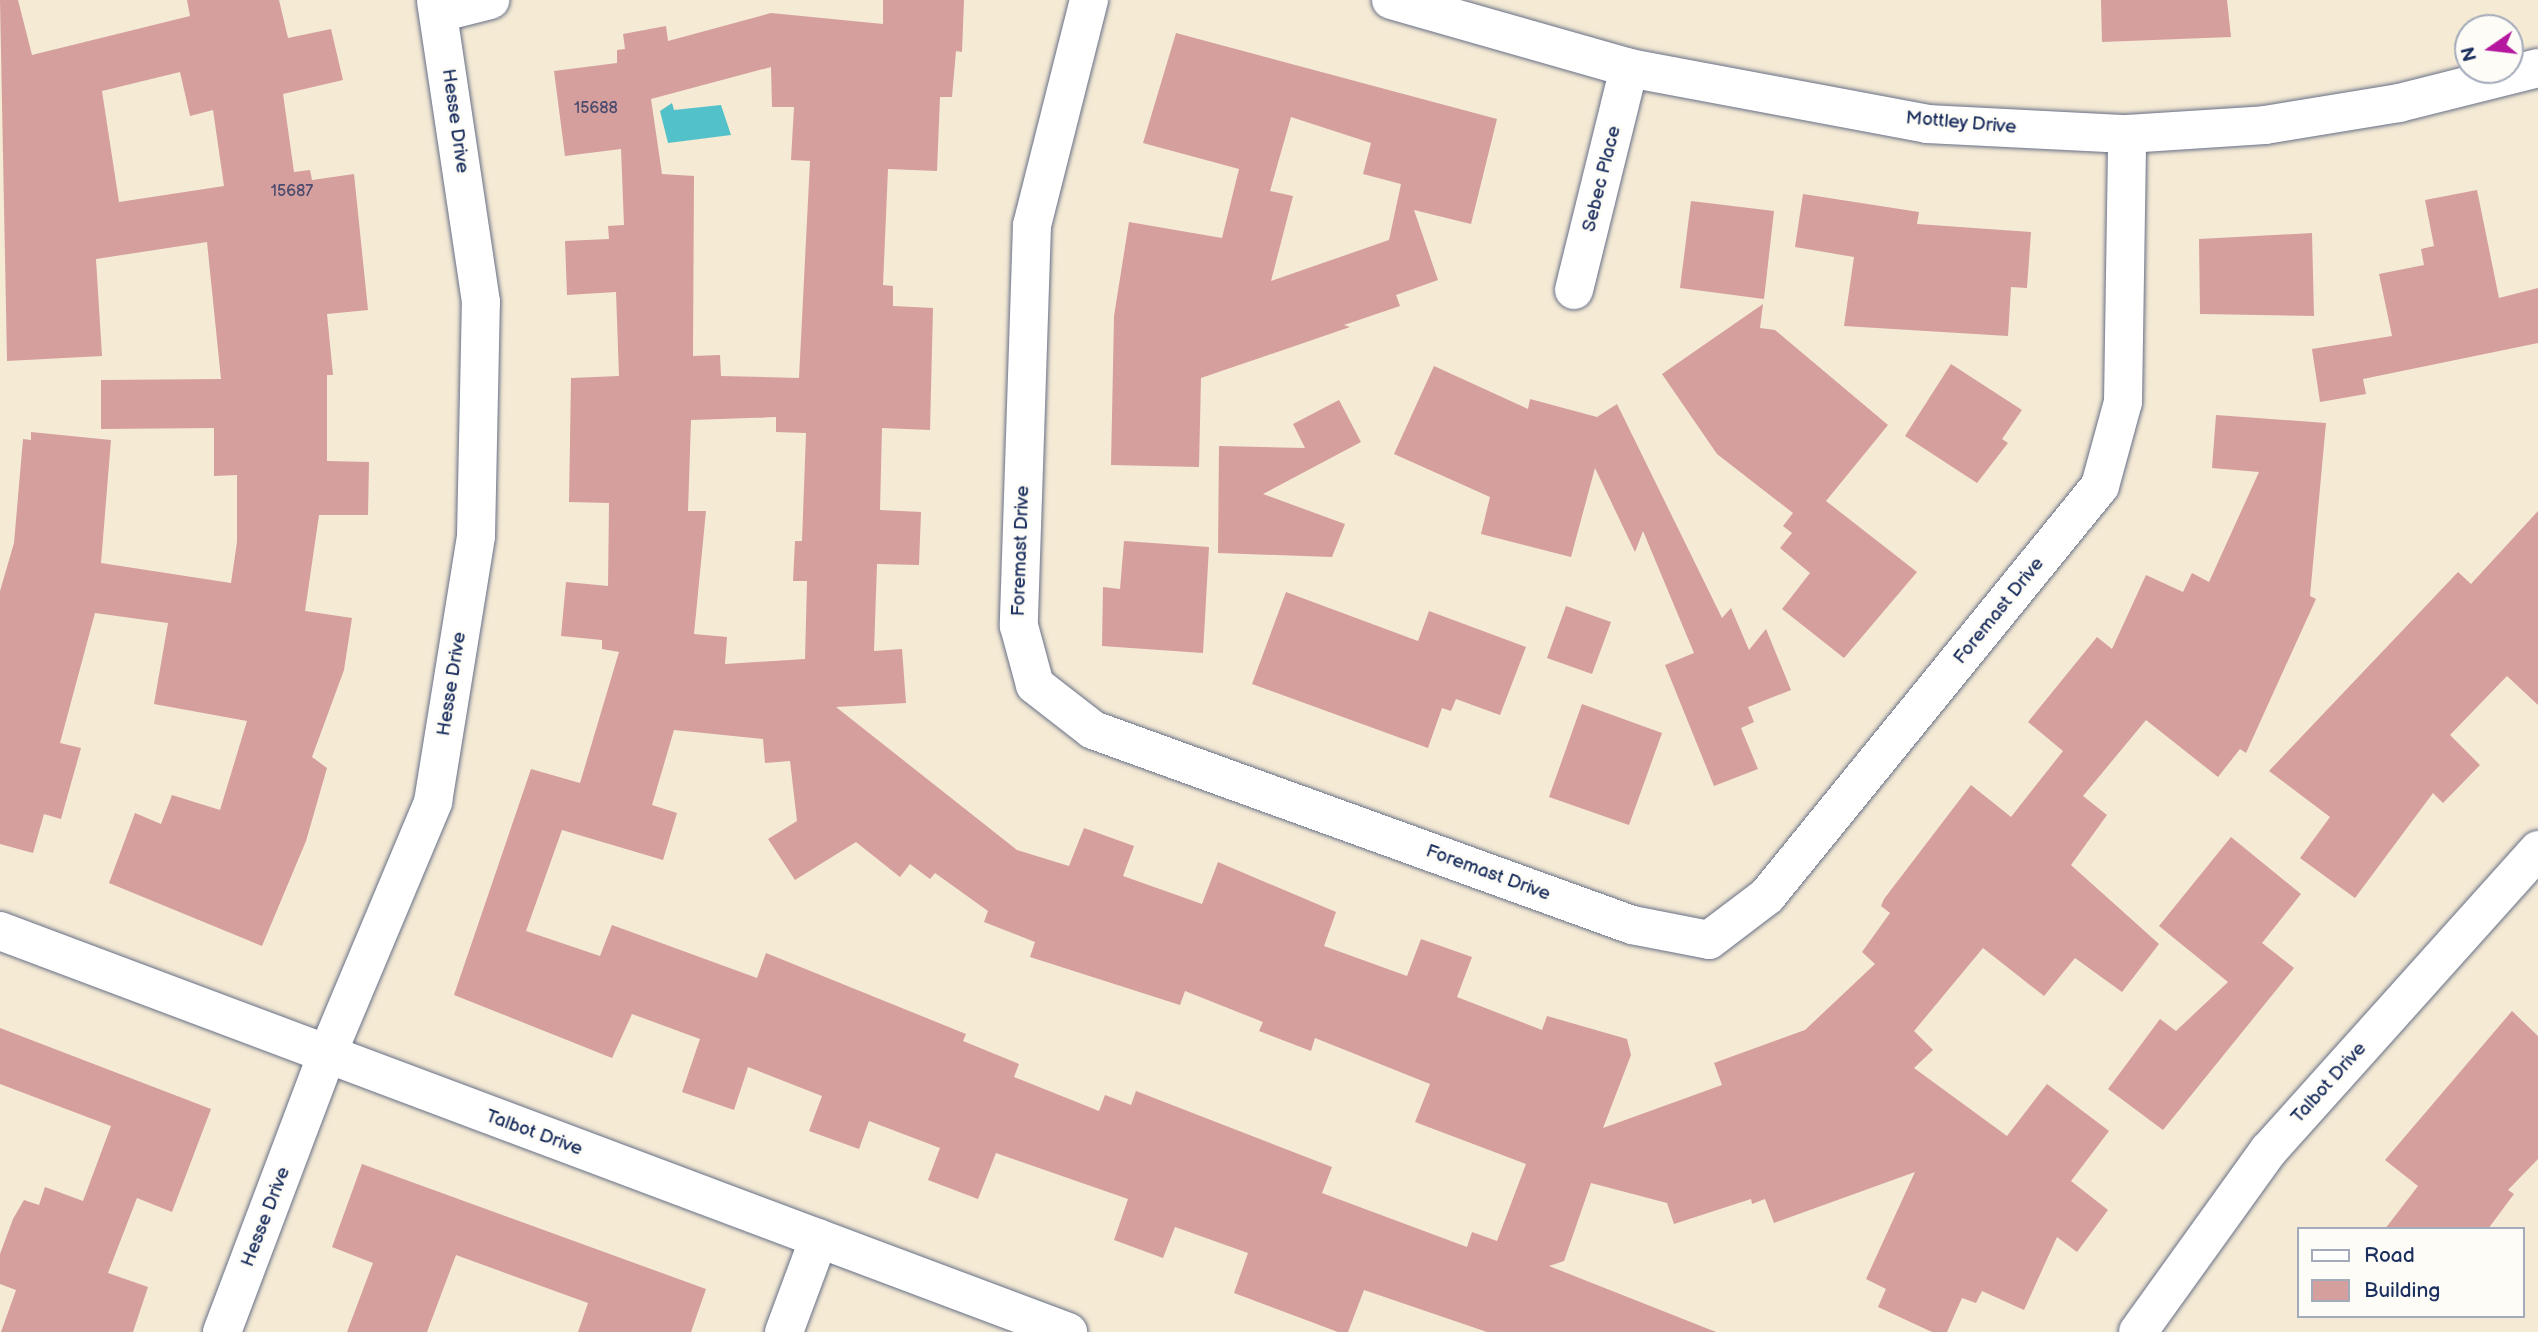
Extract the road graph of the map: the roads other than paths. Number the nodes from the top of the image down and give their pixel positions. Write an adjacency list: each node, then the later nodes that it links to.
1 (490, 0): 4 (street)
2 (1088, 0): 7 (street, Foremast Drive)
3 (1391, 0): 5 (street, Mottley Drive)
4 (437, 7): 11 (street, Hesse Drive)
5 (1629, 68): 7 (street, Mottley Drive); 8 (street, Sebec Place)
6 (2538, 68): 7 (street, Mottley Drive)
7 (2127, 134)
8 (1574, 290)
9 (2538, 850): 16 (street, Talbot Drive)
10 (0, 932): 11 (street, Talbot Drive)
11 (326, 1057): 12 (street, Talbot Drive); 13 (street, Hesse Drive)
12 (819, 1238): 14 (street); 15 (street, Talbot Drive)
13 (222, 1332)
14 (783, 1332)
15 (1068, 1332)
16 (2138, 1332)

